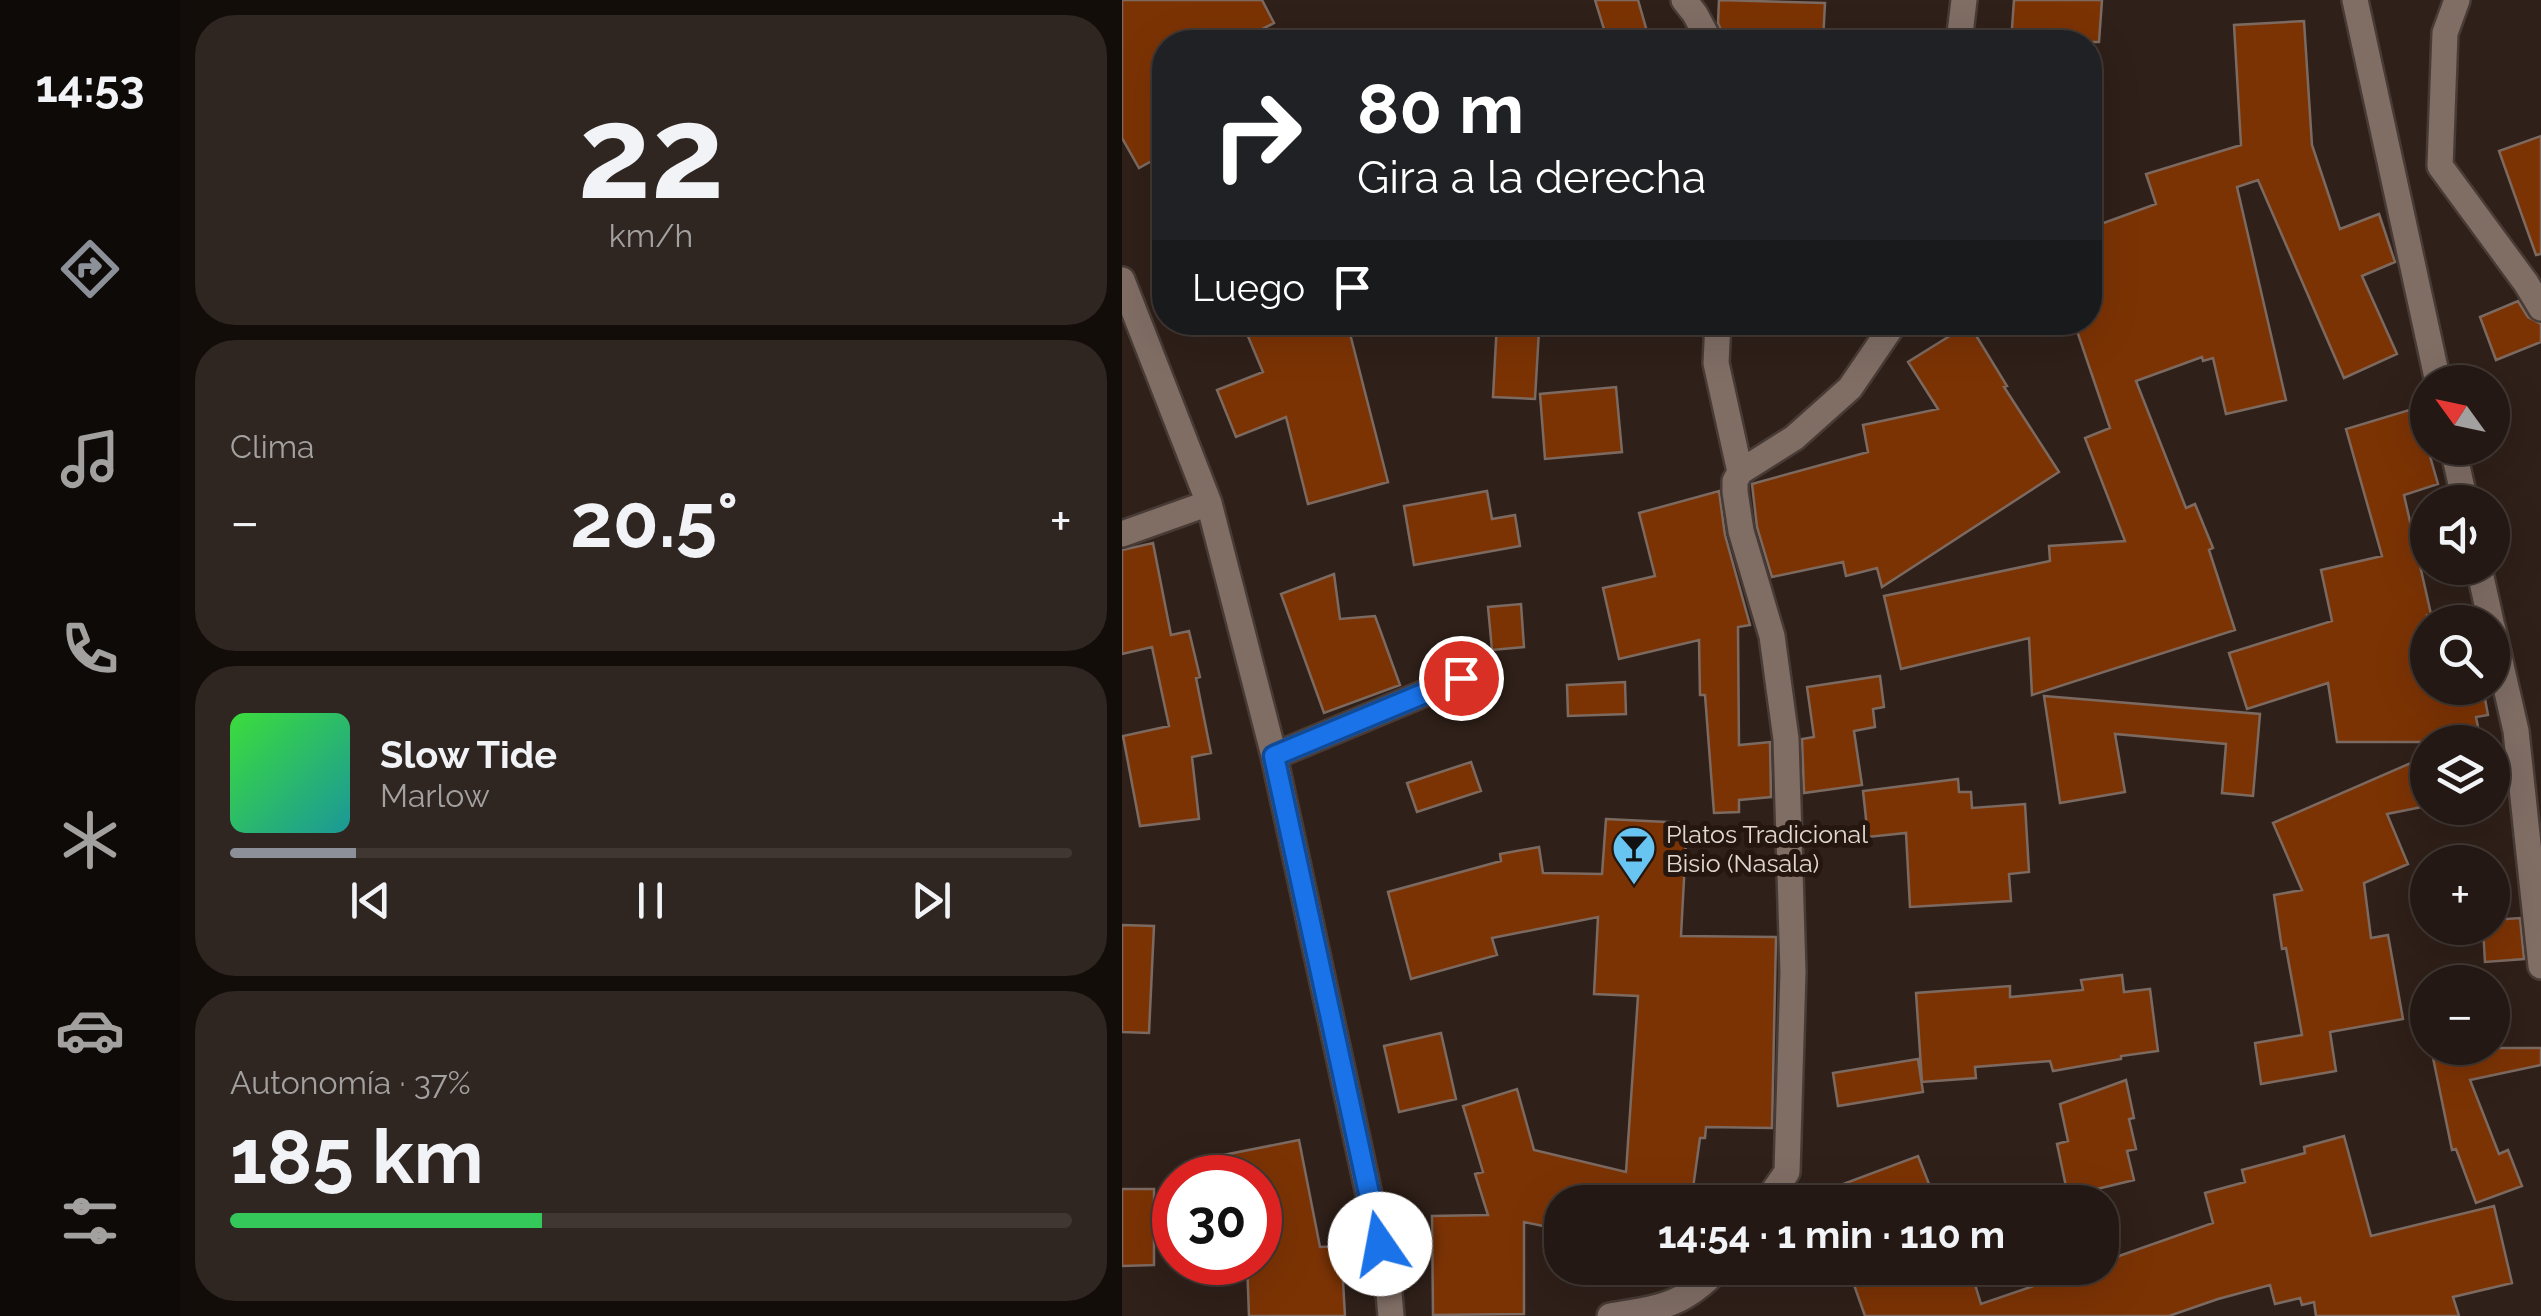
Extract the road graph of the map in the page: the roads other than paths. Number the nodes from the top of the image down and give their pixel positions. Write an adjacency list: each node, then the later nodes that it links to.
1 (1684, 0): 5 (street)
2 (1964, 0): 6 (street)
3 (2355, 0): 11 (street)
4 (2457, 0): 8 (street)
5 (1704, 30)
6 (1960, 30)
7 (1122, 280): 13 (street)
8 (2540, 308)
9 (1717, 335): 12 (street)
10 (1886, 335): 12 (street)
11 (2434, 365)
12 (1740, 472): 19 (street)
13 (1209, 503): 14 (street); 17 (street)
14 (1122, 534)
15 (1461, 678): 17 (street)
16 (2510, 704): 18 (street)
17 (1274, 756): 21 (street)
18 (2540, 966)
19 (1778, 1185)
20 (1703, 1285): 22 (street)
21 (1391, 1316)
22 (1610, 1316)

